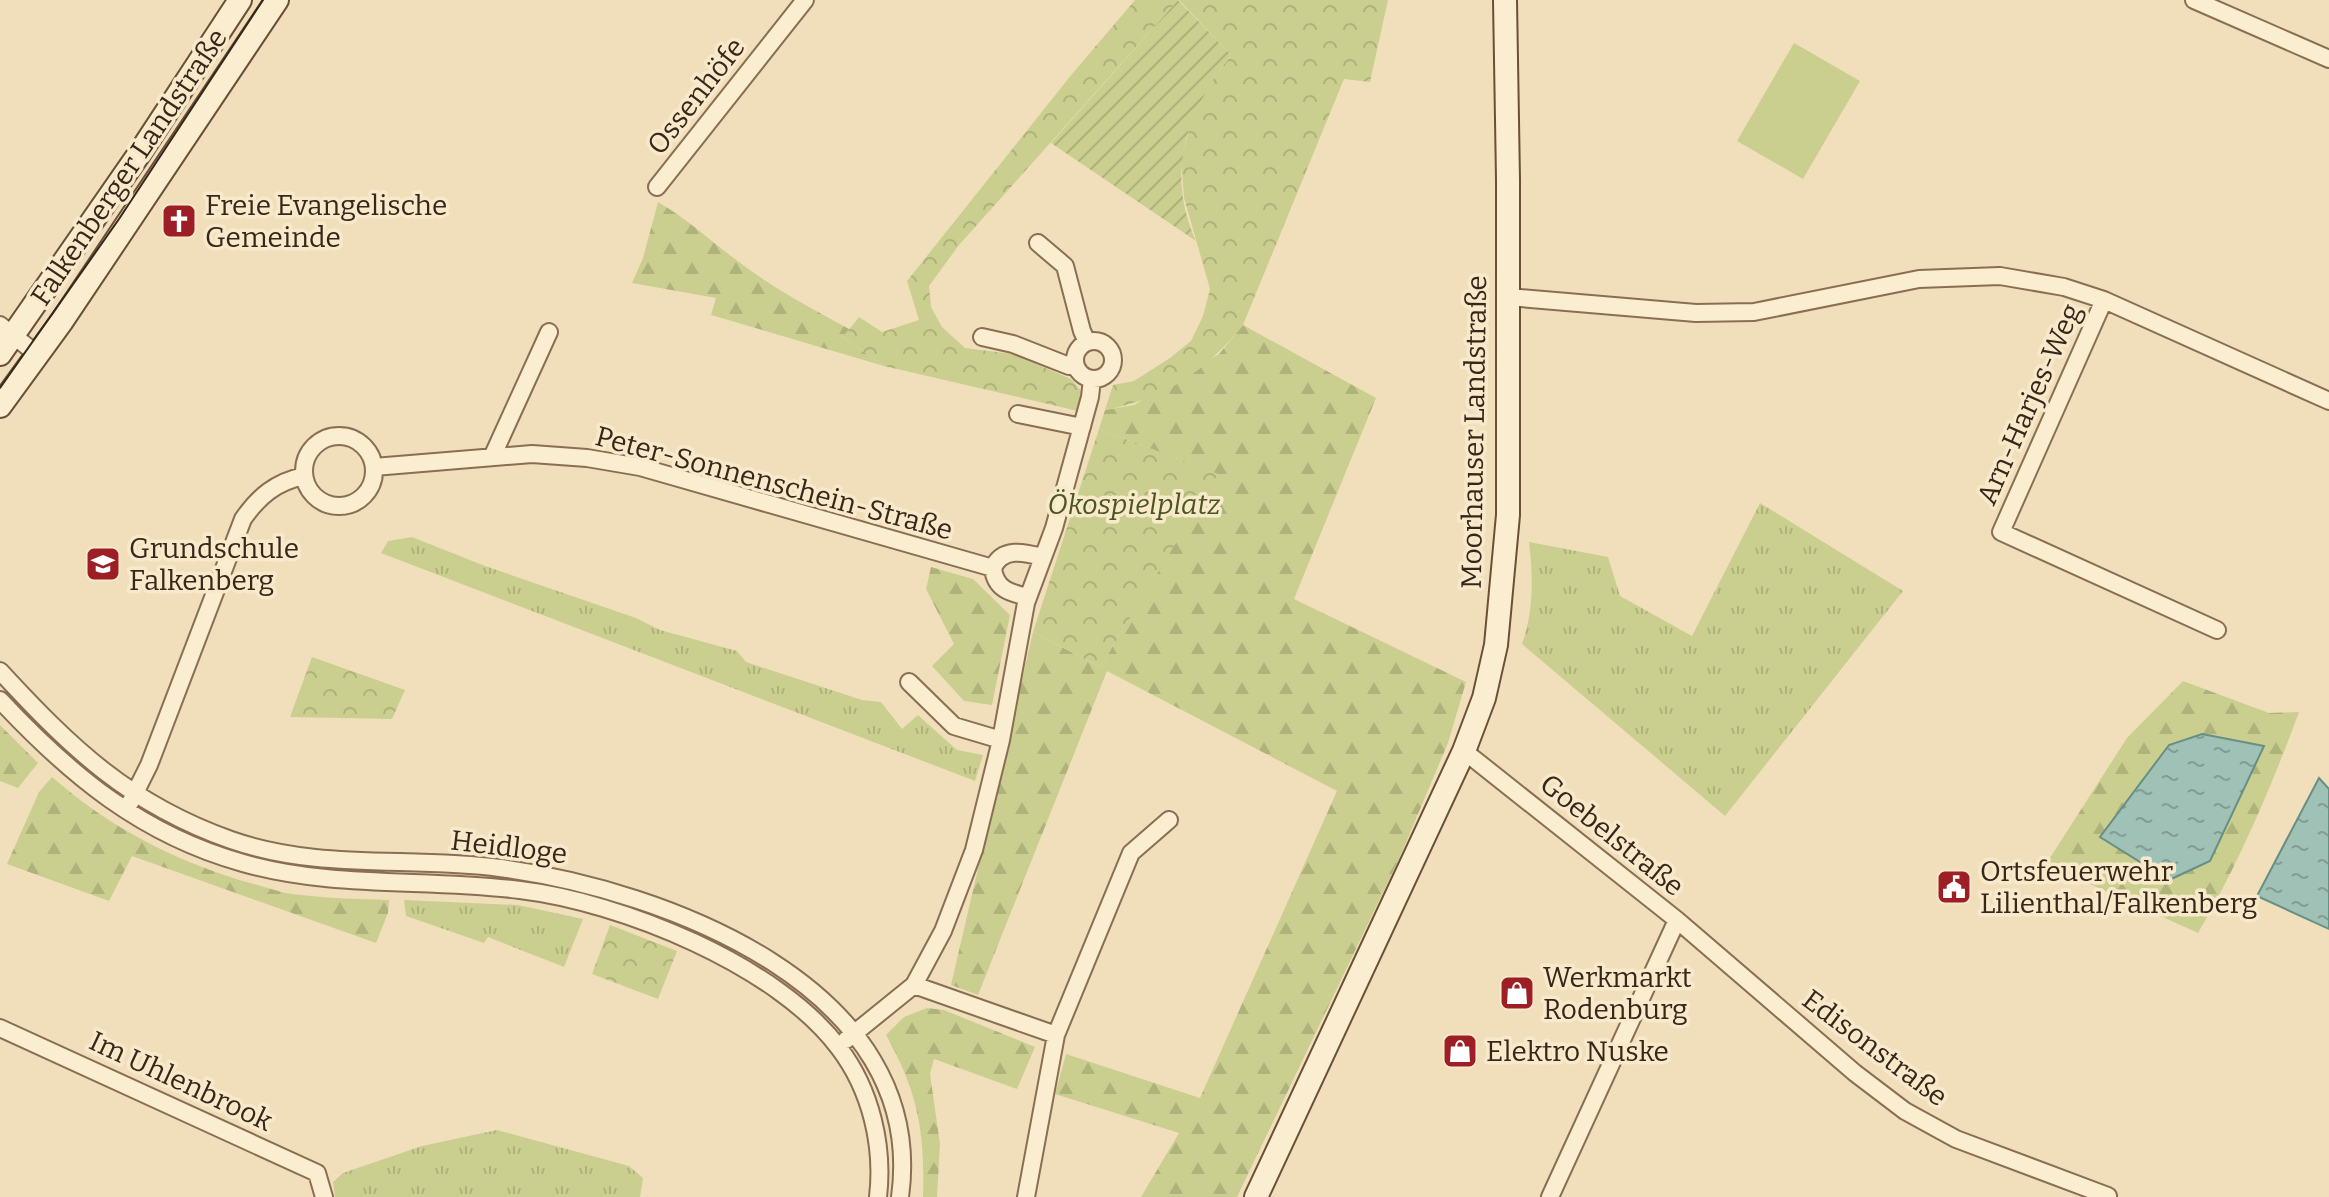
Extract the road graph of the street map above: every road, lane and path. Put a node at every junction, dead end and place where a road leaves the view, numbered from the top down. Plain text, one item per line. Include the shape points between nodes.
1 (240, 0) edge
2 (277, 0) edge
3 (805, 0) edge
4 (1505, 0) edge
5 (2194, 0) edge
6 (2329, 59) edge
7 (657, 187) dead end
8 (1038, 243) dead end
9 (1508, 297) junction
10 (2104, 300) junction
11 (7, 330) edge
12 (549, 332) dead end
13 (982, 337) dead end
14 (1087, 342) junction
15 (0, 354) edge
16 (38, 355) junction
17 (1075, 363) junction
18 (1092, 379) junction
19 (2329, 401) edge
20 (0, 406) edge
21 (1018, 414) dead end
22 (1082, 427) junction
23 (493, 455) junction
24 (374, 467) junction
25 (304, 476) junction
26 (1042, 557) junction
27 (993, 568) junction
28 (1028, 597) junction
29 (2217, 630) dead end
30 (0, 671) edge
31 (909, 682) dead end
32 (0, 700) edge
33 (1001, 740) junction
34 (1464, 751) junction
35 (135, 794) junction
36 (125, 810) junction
37 (1169, 820) dead end
38 (1677, 920) junction
39 (914, 985) junction
40 (0, 1028) edge
41 (854, 1033) junction
42 (1056, 1035) junction
43 (838, 1046) junction
44 (2108, 1196) edge
45 (324, 1197) edge
46 (878, 1197) edge
47 (900, 1197) edge
48 (1026, 1197) edge
49 (1256, 1197) edge
50 (1550, 1197) edge

1 - 11 street, Falkenberger Landstraße via 139,154
2 - 16 street, Falkenberger Landstraße
3 - 7 street, Ossenhöfe
4 - 9 street, Moorhauser Landstraße
5 - 6 street
8 - 14 street via 1065,266
9 - 10 street via 1696,313 1754,312 1919,279 2000,276
9 - 34 street, Moorhauser Landstraße via 1503,587 1484,698
10 - 19 street
10 - 29 street, Arn-Harjes-Weg via 2001,532
11 - 15 street, Falkenberger Landstraße
11 - 16 street
12 - 23 street
13 - 17 street via 1069,366
14 - 17 street via 1078,349
14 - 18 street via 1104,344 1113,357 1108,373
16 - 20 street, Falkenberger Landstraße
17 - 18 street
18 - 22 street
21 - 22 street
22 - 26 street
23 - 24 street, Peter-Sonnenschein-Straße
23 - 27 street, Peter-Sonnenschein-Straße via 563,455 640,467
24 - 25 street via 363,497 344,507 322,503
24 - 25 street via 360,443 334,437 311,450
25 - 35 street via 268,490 243,519
26 - 27 street via 1009,554
26 - 28 street
27 - 28 street via 1003,589
28 - 33 street
30 - 35 street, Heidloge via 70,745
31 - 33 street via 954,726
32 - 36 street, Heidloge via 72,773
33 - 39 street via 974,850 943,931
34 - 38 street, Goebelstraße
34 - 49 street, Moorhauser Landstraße
35 - 36 street
35 - 41 street, Heidloge via 202,829 286,854 501,868 579,882 650,903 708,927 786,972
36 - 43 street, Heidloge via 199,848 268,870 338,880 521,890 623,915 744,970 790,1000
37 - 42 street via 1131,853
38 - 44 street, Edisonstraße via 1905,1111 1956,1139
38 - 50 street, Goebelstraße
39 - 41 street
39 - 42 street
40 - 45 street, Im Uhlenbrook via 317,1173
41 - 43 street
41 - 47 street, Heidloge via 883,1081 898,1127
42 - 48 street
43 - 46 street, Heidloge via 872,1117 879,1151

